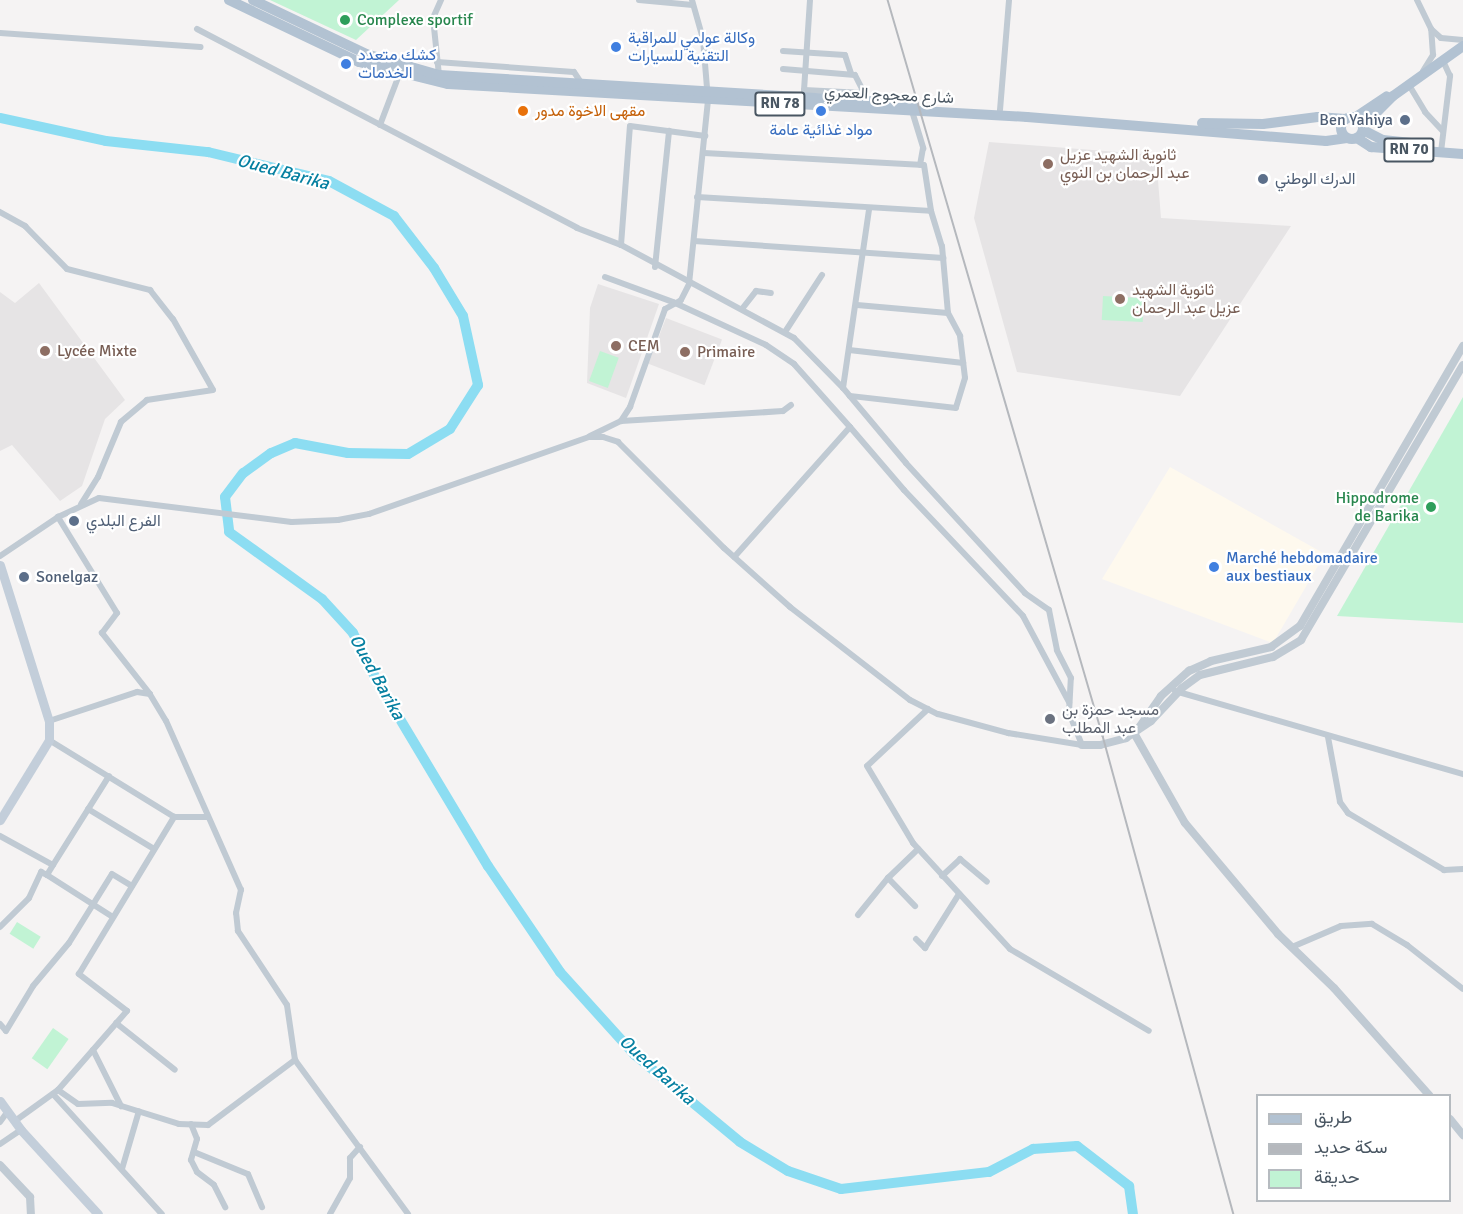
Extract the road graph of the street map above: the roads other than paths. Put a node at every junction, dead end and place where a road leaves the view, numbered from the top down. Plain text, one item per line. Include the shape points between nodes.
1 (229, 0) edge
2 (253, 0) edge
3 (441, 0) edge
4 (639, 0) edge
5 (810, 0) edge
6 (1009, 0) edge
7 (1417, 0) edge
8 (692, 2) edge
9 (197, 29) dead end
10 (1431, 29) junction
11 (0, 33) edge
12 (1463, 40) edge
13 (1463, 46) edge
14 (201, 47) dead end
15 (783, 51) dead end
16 (807, 52) junction
17 (1443, 61) junction
18 (437, 62) junction
19 (783, 69) dead end
20 (805, 71) junction
21 (851, 74) junction
22 (399, 75) junction
23 (438, 75) junction
24 (1419, 76) junction
25 (583, 84) junction
26 (1409, 85) junction
27 (708, 96) junction
28 (866, 97) junction
29 (1000, 110) junction
30 (912, 111) junction
31 (380, 125) junction
32 (1355, 128) junction
33 (669, 131) junction
34 (1443, 131) junction
35 (705, 136) junction
36 (1403, 143) joint
37 (1463, 147) edge
38 (1442, 149) junction
39 (704, 153) junction
40 (1463, 154) edge
41 (920, 165) junction
42 (697, 197) junction
43 (869, 209) junction
44 (931, 211) junction
45 (0, 212) edge
46 (694, 241) junction
47 (621, 245) junction
48 (865, 253) junction
49 (943, 258) junction
50 (655, 267) junction
51 (822, 275) dead end
52 (605, 278) dead end
53 (689, 284) junction
54 (771, 293) dead end
55 (673, 302) junction
56 (857, 305) junction
57 (742, 309) junction
58 (948, 314) junction
59 (785, 332) junction
60 (1463, 346) edge
61 (849, 350) junction
62 (963, 363) junction
63 (1463, 365) edge
64 (843, 388) junction
65 (850, 396) junction
66 (791, 405) dead end
67 (621, 421) junction
68 (850, 427) junction
69 (589, 437) junction
70 (80, 504) junction
71 (58, 517) junction
72 (0, 556) edge
73 (734, 557) junction
74 (0, 565) edge
75 (1170, 687) junction
76 (1177, 693) junction
77 (150, 694) junction
78 (1070, 704) junction
79 (928, 709) junction
80 (49, 721) junction
81 (1136, 732) junction
82 (1328, 737) junction
83 (49, 740) junction
84 (1082, 744) junction
85 (1463, 774) edge
86 (109, 776) junction
87 (88, 809) junction
88 (174, 817) junction
89 (208, 818) junction
90 (0, 820) edge
91 (0, 836) edge
92 (154, 849) junction
93 (918, 849) junction
94 (53, 865) junction
95 (1463, 869) edge
96 (47, 874) junction
97 (942, 876) junction
98 (888, 878) junction
99 (987, 882) dead end
100 (132, 886) junction
101 (959, 894) junction
102 (94, 904) junction
103 (915, 906) dead end
104 (858, 915) dead end
105 (113, 917) junction
106 (0, 927) edge
107 (916, 939) dead end
108 (1292, 947) junction
109 (1463, 990) edge
110 (116, 1023) junction
111 (0, 1024) edge
112 (1149, 1031) dead end
113 (93, 1050) junction
114 (295, 1060) junction
115 (175, 1070) dead end
116 (55, 1092) junction
117 (1429, 1094) edge
118 (0, 1101) edge
119 (121, 1106) junction
120 (8, 1111) junction
121 (139, 1111) junction
122 (15, 1121) junction
123 (1451, 1121) edge
124 (0, 1122) edge
125 (191, 1124) junction
126 (21, 1130) junction
127 (1463, 1135) edge
128 (0, 1144) edge
129 (360, 1147) junction
130 (194, 1152) junction
131 (0, 1165) edge
132 (122, 1169) junction
133 (225, 1207) dead end
134 (262, 1207) dead end
135 (31, 1214) edge
136 (98, 1214) edge
137 (162, 1214) edge
138 (330, 1214) edge
139 (408, 1214) edge

1 - 22 main road, شارع معجوج العمري / RN 78 via 359,62
2 - 23 main road, شارع معجوج العمري / RN 78 via 366,54
3 - 18 street via 432,18
4 - 8 street
5 - 16 street
6 - 29 street
7 - 10 street
8 - 27 street via 703,39
9 - 31 street
10 - 12 street via 1441,38
10 - 24 street via 1433,55
11 - 14 street
13 - 17 main road
15 - 16 street
16 - 20 street
16 - 21 street via 845,55
17 - 24 main road
17 - 34 street via 1450,76
18 - 23 street
18 - 25 street via 574,72
19 - 20 street
20 - 21 street
20 - 28 street via 804,90
21 - 28 street
22 - 27 main road, شارع معجوج العمري / RN 78 via 427,82 500,89
22 - 31 street
23 - 25 main road, شارع معجوج العمري / RN 78
24 - 26 main road
25 - 27 main road, شارع معجوج العمري / RN 78
26 - 32 main road
26 - 34 street via 1425,112
27 - 28 main road, شارع معجوج العمري / RN 78
27 - 30 main road, شارع معجوج العمري / RN 78
27 - 35 street
28 - 29 main road, شارع معجوج العمري / RN 78
29 - 32 main road, شارع معجوج العمري / RN 78
30 - 32 main road, شارع معجوج العمري / RN 78 via 1326,141
30 - 41 street via 923,148
31 - 47 street via 577,228
32 - 36 main road, RN 78 via 1383,140
32 - 38 main road, RN 70 via 1371,147
33 - 35 street
33 - 47 street via 630,126
33 - 50 street
34 - 38 street
35 - 39 street
36 - 38 main road, RN 70
37 - 38 main road, RN 70
38 - 40 main road, RN 70
39 - 41 street
39 - 42 street
41 - 44 street via 924,165
42 - 43 street
42 - 46 street
43 - 44 street
43 - 48 street
44 - 49 street
45 - 70 street via 25,226 67,269 150,290 173,319 213,390 147,400 121,422 98,477
46 - 48 street
46 - 53 street
47 - 50 street
48 - 49 street
48 - 56 street
49 - 58 street
50 - 53 street
51 - 59 street
52 - 55 street
53 - 55 street via 681,300
53 - 57 street
54 - 57 street via 756,291
55 - 67 street via 665,309 630,407
55 - 68 street via 766,345 794,364
56 - 58 street
56 - 61 street
57 - 59 street
58 - 62 street via 960,336
59 - 64 street
60 - 75 street via 1300,626 1271,647 1196,667
61 - 62 street
61 - 64 street
62 - 65 street via 965,378 956,408
63 - 76 street via 1301,640 1273,657 1207,672
64 - 65 street
65 - 78 street via 1025,593 1049,610 1057,650 1071,678
66 - 67 street via 783,411
67 - 69 street
68 - 73 street
68 - 78 street via 1023,616
69 - 70 street via 369,514 292,522 99,498
69 - 73 street via 618,442
70 - 71 street
71 - 72 street
71 - 77 street via 117,613 102,633
73 - 79 street via 851,656
74 - 80 main road
75 - 76 street
75 - 81 street
76 - 81 street
76 - 82 street via 1226,703
77 - 80 street via 137,692
77 - 89 street
78 - 84 street via 1069,713
79 - 84 street via 1008,733
79 - 93 street via 867,766
80 - 83 main road
81 - 84 street via 1109,744
81 - 108 street via 1185,823
82 - 85 street
82 - 95 street via 1340,802 1348,813 1444,870
83 - 86 street
83 - 90 main road
86 - 87 street
86 - 88 street
87 - 92 street
87 - 94 street
88 - 89 street
88 - 92 street
89 - 114 street via 241,890 236,913 238,931 287,1005
91 - 94 street
92 - 100 street
93 - 97 street
93 - 98 street
94 - 96 street
96 - 102 street
96 - 106 street via 41,872 29,898
97 - 99 street via 960,859
97 - 101 street
98 - 103 street
98 - 104 street
100 - 102 street via 112,874
100 - 105 street
101 - 107 street via 925,948
101 - 112 street via 1011,949
102 - 105 street
102 - 111 street via 6,1031
105 - 110 street via 79,974 127,1011
108 - 109 street via 1341,926 1372,924 1407,945
108 - 117 street
110 - 113 street
110 - 115 street
113 - 116 street
113 - 119 street
114 - 125 street via 224,1116 208,1125
114 - 129 street
116 - 119 street via 78,1104
116 - 122 street
116 - 132 street
118 - 120 main road
119 - 121 street
120 - 122 main road
120 - 124 street
121 - 125 street
121 - 132 street
122 - 126 main road
123 - 127 street
125 - 130 street via 197,1138
126 - 128 street
126 - 136 main road
129 - 138 street via 350,1158 350,1178
129 - 139 street
130 - 133 street via 194,1166 214,1185
130 - 134 street via 248,1174
131 - 135 street via 30,1197
132 - 137 street

